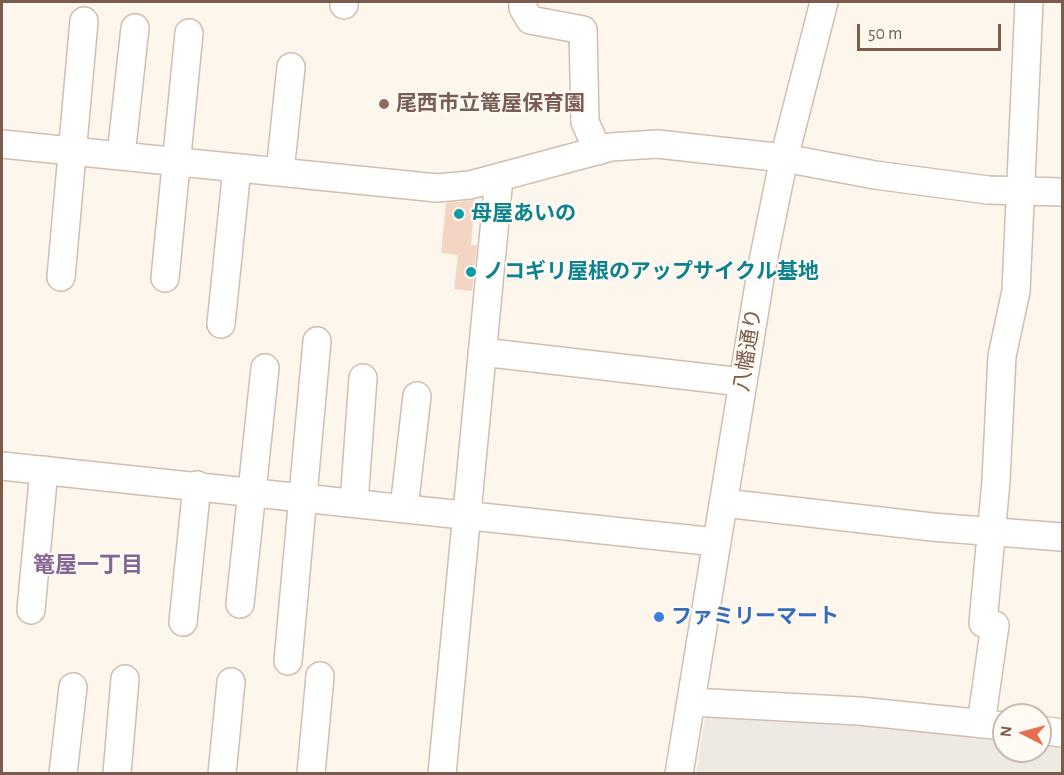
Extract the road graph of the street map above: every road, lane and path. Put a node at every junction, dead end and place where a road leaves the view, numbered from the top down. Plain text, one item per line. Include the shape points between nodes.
1 (524, 2) edge
2 (824, 2) edge
3 (1029, 2) edge
4 (84, 21) dead end
5 (135, 28) dead end
6 (189, 33) dead end
7 (291, 67) dead end
8 (2, 144) edge
9 (72, 150) junction
10 (598, 151) junction
11 (121, 155) junction
12 (784, 158) junction
13 (177, 161) junction
14 (237, 168) junction
15 (280, 172) junction
16 (499, 178) junction
17 (1020, 191) junction
18 (1062, 192) edge
19 (61, 277) dead end
20 (165, 278) dead end
21 (221, 324) dead end
22 (317, 340) dead end
23 (482, 352) junction
24 (265, 368) dead end
25 (363, 378) dead end
26 (742, 382) junction
27 (417, 396) dead end
28 (2, 466) edge
29 (44, 470) junction
30 (197, 485) junction
31 (250, 491) junction
32 (302, 497) junction
33 (354, 503) junction
34 (724, 503) junction
35 (404, 508) junction
36 (466, 515) junction
37 (991, 531) junction
38 (1062, 537) edge
39 (716, 542) junction
40 (240, 604) dead end
41 (30, 610) dead end
42 (183, 622) dead end
43 (288, 661) dead end
44 (320, 676) dead end
45 (125, 680) dead end
46 (231, 682) dead end
47 (73, 687) dead end
48 (691, 702) junction
49 (993, 703) edge
50 (992, 725) edge
51 (63, 774) edge
52 (117, 774) edge
53 (222, 774) edge
54 (310, 774) edge
55 (442, 774) edge
56 (679, 774) edge

1 - 10 street via 530,20 583,30 585,122
2 - 12 street, 八幡通り
3 - 17 street
4 - 9 street
5 - 11 street
6 - 13 street
7 - 15 street
8 - 9 street
9 - 11 street
9 - 19 street
10 - 12 street via 657,144
10 - 16 street
11 - 13 street
12 - 17 street via 875,175
12 - 26 street, 八幡通り
13 - 14 street
13 - 20 street
14 - 15 street
14 - 21 street
15 - 16 street via 437,188
16 - 23 street
17 - 18 street
17 - 37 street via 1016,291 1002,356
22 - 32 street
23 - 26 street
23 - 36 street
24 - 31 street
25 - 33 street
26 - 34 street, 八幡通り
27 - 35 street
28 - 29 street
29 - 30 street
29 - 41 street
30 - 31 street
30 - 42 street
31 - 32 street
31 - 40 street
32 - 33 street
32 - 43 street
33 - 35 street
34 - 37 street
34 - 39 street, 八幡通り
35 - 36 street
36 - 39 street
36 - 55 street
37 - 38 street
37 - 49 street via 983,623 995,625
39 - 48 street, 八幡通り
44 - 54 street
45 - 52 street
46 - 53 street
47 - 51 street
48 - 50 street via 860,711
48 - 56 street, 八幡通り

